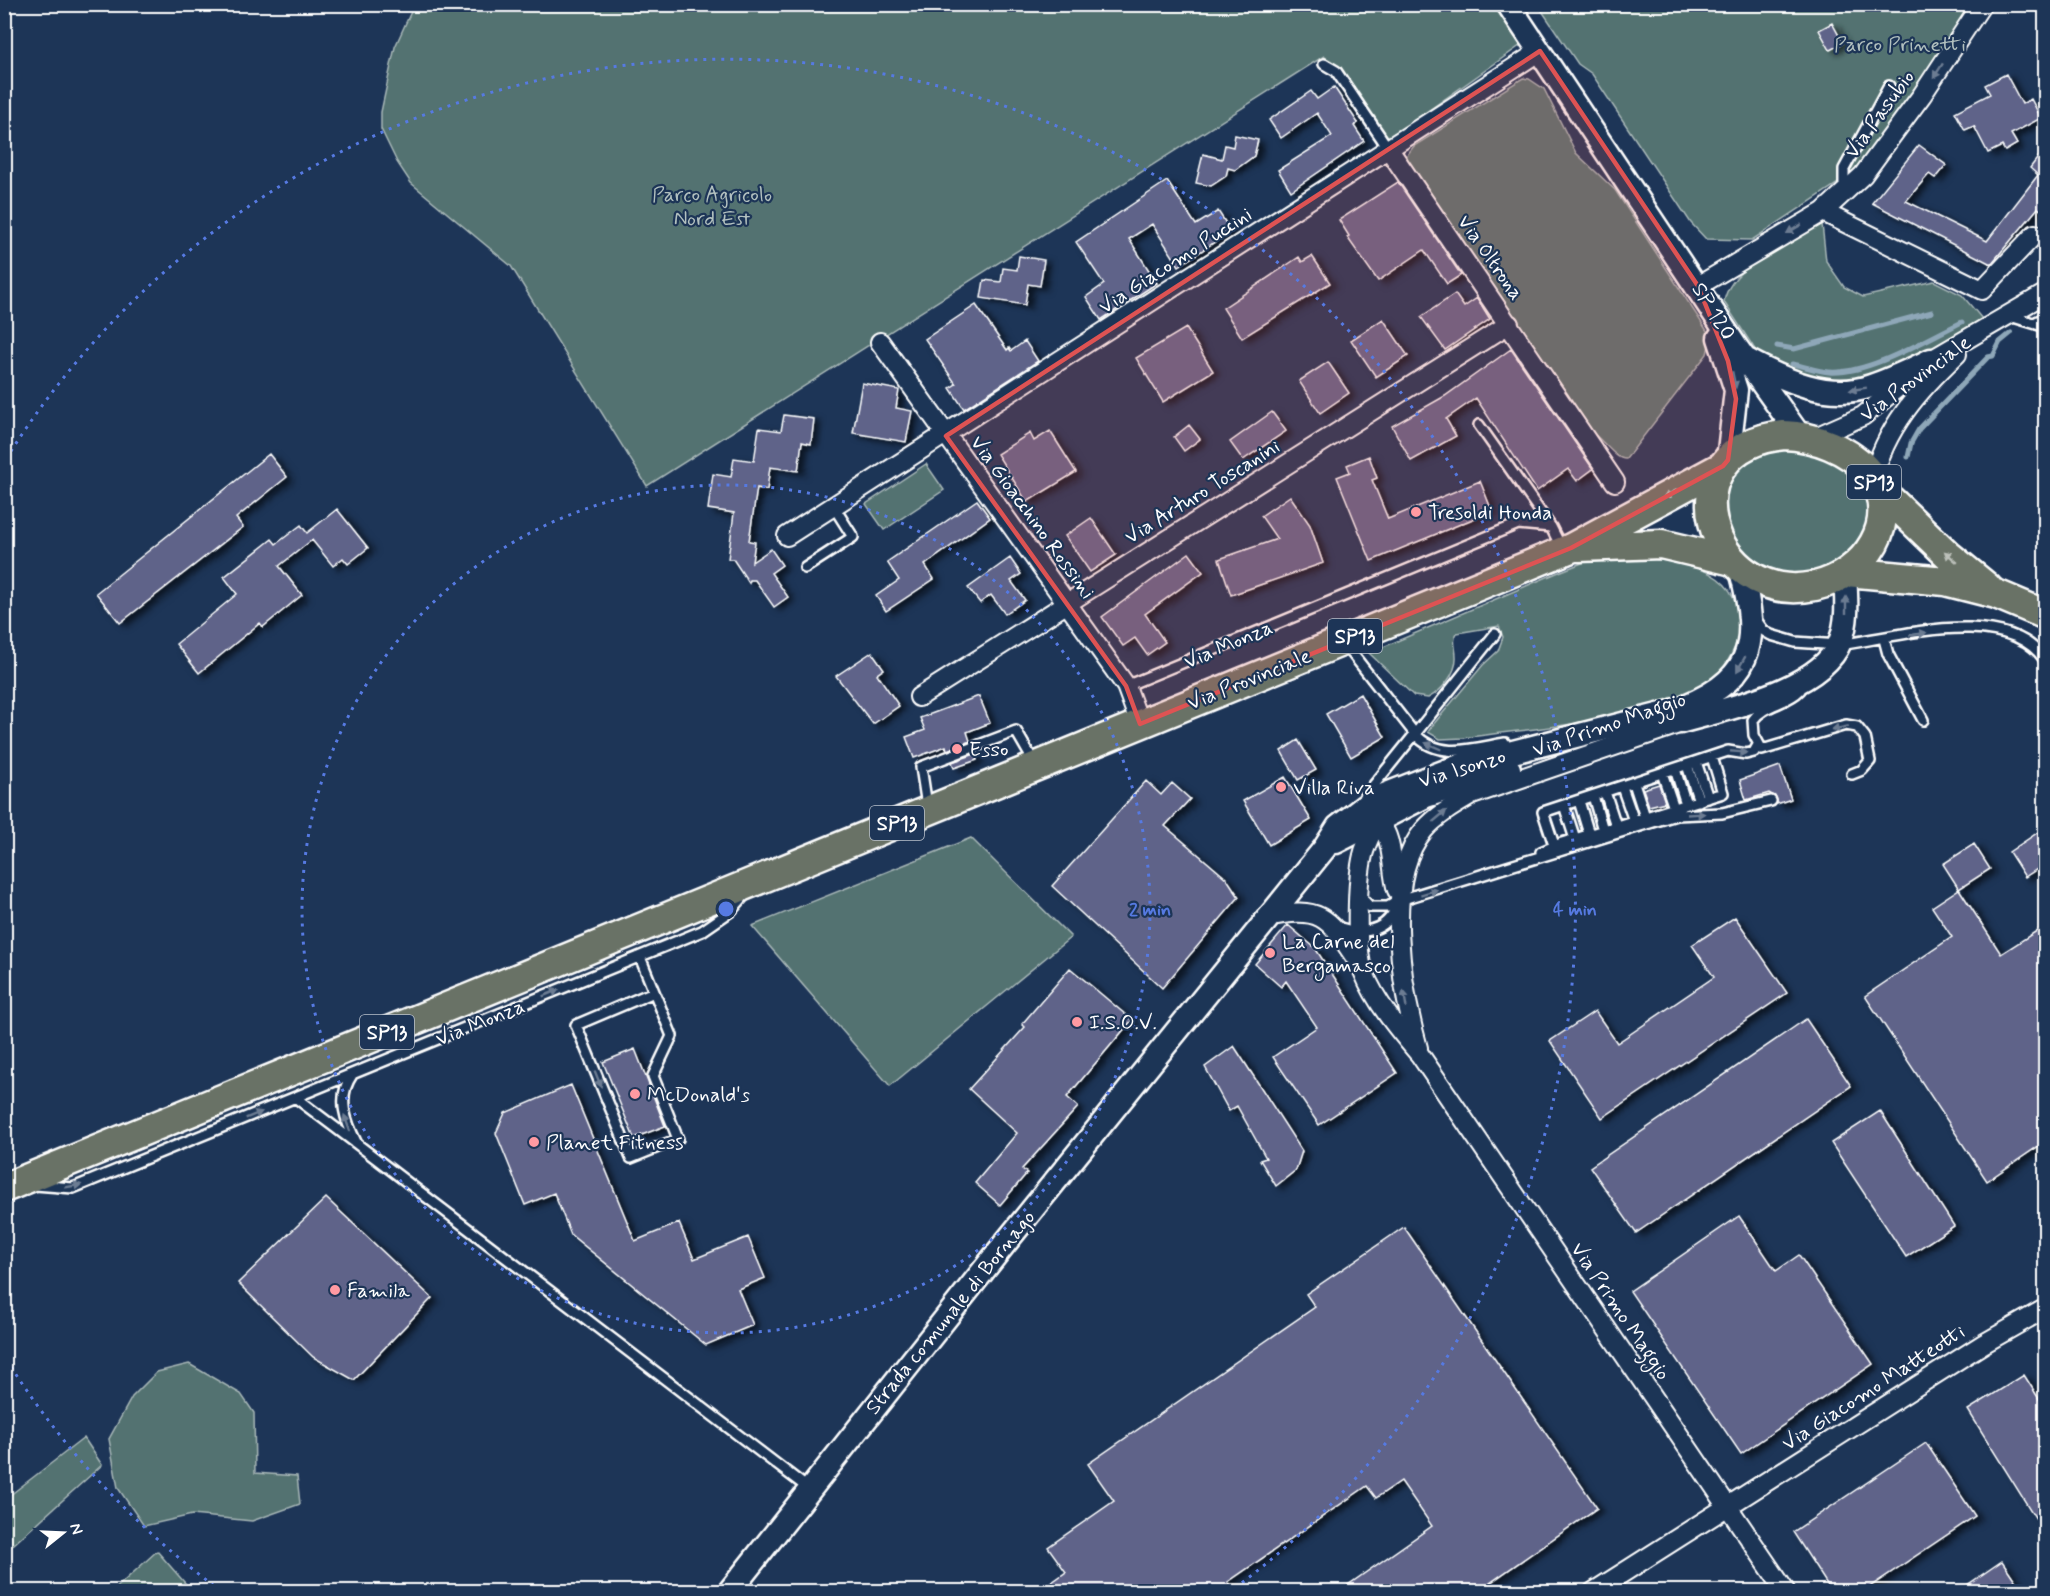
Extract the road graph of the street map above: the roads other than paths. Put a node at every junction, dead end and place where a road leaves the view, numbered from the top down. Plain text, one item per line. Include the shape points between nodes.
1 (1508, 4) edge
2 (1982, 4) edge
3 (1539, 51) junction
4 (1324, 64) dead end
5 (1889, 86) dead end
6 (1388, 148) junction
7 (1845, 192) junction
8 (1823, 212) junction
9 (2035, 234) dead end
10 (1698, 286) junction
11 (2046, 293) edge
12 (2008, 315) junction
13 (2046, 317) edge
14 (2034, 323) junction
15 (1509, 324) junction
16 (2046, 327) edge
17 (1985, 328) junction
18 (880, 342) dead end
19 (1744, 359) junction
20 (1931, 360) junction
21 (1479, 425) dead end
22 (946, 436) junction
23 (1805, 437) junction
24 (1725, 463) junction
25 (1615, 482) dead end
26 (1875, 483) junction
27 (834, 507) junction
28 (787, 537) dead end
29 (1562, 542) junction
30 (1736, 564) junction
31 (805, 568) dead end
32 (1846, 573) junction
33 (1996, 594) junction
34 (1068, 602) junction
35 (1751, 613) junction
36 (2046, 615) edge
37 (1494, 634) dead end
38 (1884, 639) junction
39 (1342, 641) junction
40 (1839, 645) junction
41 (2046, 662) edge
42 (1821, 668) junction
43 (1126, 686) junction
44 (918, 697) dead end
45 (1718, 711) junction
46 (1923, 720) dead end
47 (1140, 724) junction
48 (1614, 726) junction
49 (1415, 734) junction
50 (1758, 745) junction
51 (1712, 757) junction
52 (1472, 763) junction
53 (1692, 763) junction
54 (1036, 766) junction
55 (1675, 769) junction
56 (1662, 773) junction
57 (1852, 774) dead end
58 (1634, 783) junction
59 (1622, 787) junction
60 (1605, 792) junction
61 (1593, 796) junction
62 (1703, 799) junction
63 (1579, 801) junction
64 (1772, 801) dead end
65 (1686, 804) junction
66 (1564, 805) junction
67 (1674, 808) junction
68 (928, 810) junction
69 (1645, 817) junction
70 (1377, 821) junction
71 (1634, 821) junction
72 (1345, 822) junction
73 (1616, 826) junction
74 (1603, 830) junction
75 (1589, 834) junction
76 (1575, 839) junction
77 (1324, 849) junction
78 (1555, 850) junction
79 (759, 880) junction
80 (1359, 894) junction
81 (1400, 900) junction
82 (1268, 917) junction
83 (1333, 925) junction
84 (1359, 931) junction
85 (640, 957) junction
86 (1362, 968) junction
87 (654, 992) junction
88 (1173, 1034) joint
89 (1420, 1055) junction
90 (352, 1075) junction
91 (296, 1098) junction
92 (357, 1144) junction
93 (10, 1186) edge
94 (2046, 1308) edge
95 (809, 1489) junction
96 (1727, 1507) junction
97 (729, 1592) edge
98 (1593, 1592) edge
99 (1786, 1592) edge

1 - 3 street, SP 120
2 -> 7 street, Via Pasubio via 1922,95 1863,175
3 - 6 street, Via Giacomo Puccini
3 - 10 street, SP 120
4 - 6 lane, Via Oltrona via 1336,71
5 - 7 lane via 1844,169
6 - 15 street, Via Oltrona
6 - 22 street, Via Giacomo Puccini
7 - 8 street, Via Pasubio
8 - 9 street via 1982,290
8 -> 10 street, Via Pasubio
10 - 19 street, SP 120
10 -> 24 street via 1734,381 1736,399
11 - 12 street, Via Provinciale
12 - 14 lane
12 - 17 street, Via Provinciale
13 - 14 lane
14 - 16 lane
15 - 25 street, Via Oltrona
15 - 34 street, Via Arturo Toscanini
17 - 20 street, Via Provinciale
17 - 26 street, Via Provinciale via 1942,368 1896,422 1878,456
18 - 22 street, Via Gioacchino Rossini
20 -> 19 street via 1871,386 1844,390 1806,386
19 - 23 street, SP 120
20 - 23 street, Via Provinciale via 1863,416
21 - 29 lane
22 - 27 street, Via Giacomo Puccini
22 - 34 street, Via Gioacchino Rossini
23 - 24 main road, SP13 via 1767,437
23 - 26 main road, SP13 via 1855,460
24 -> 29 main road, Via Provinciale / SP13
24 - 30 main road, SP13 via 1711,490 1710,516 1722,548
26 - 32 main road, SP13 via 1882,513 1878,538 1863,560
33 -> 26 main road, SP13 via 1948,555
27 - 28 street, Via Giacomo Puccini
27 - 31 lane via 853,537
29 - 30 main road, Via Provinciale / SP13 via 1661,544
29 - 39 main road, Via Provinciale / SP13
29 - 43 lane, Via Monza via 1518,524
30 - 32 main road, SP13 via 1767,582 1793,587 1822,584
30 - 35 street, Via Isonzo
32 - 33 main road, SP13 via 1945,581
40 -> 32 street via 1847,610
33 - 36 main road, SP13
34 - 43 street, Via Gioacchino Rossini
34 - 44 street, Via Arturo Toscanini
35 - 40 lane via 1771,635 1795,642
35 -> 48 street, Via Isonzo via 1748,650 1730,680 1699,701
37 - 49 lane
38 - 40 lane
38 -> 41 lane via 1978,627 2023,639
38 - 46 lane
39 - 47 main road, Via Provinciale / SP13
39 - 49 lane
40 - 42 street
42 - 45 street via 1792,684
42 - 50 lane via 1793,698 1758,713 1753,720
43 - 47 street, Via Gioacchino Rossini
45 - 70 street via 1491,774 1426,796
81 -> 45 street, Via Primo Maggio via 1414,846 1424,831 1451,807 1516,779
47 - 54 main road, Via Provinciale / SP13
48 -> 49 lane via 1460,752 1437,749
48 - 52 street, Via Isonzo
49 - 72 lane
51 -> 50 lane via 1728,751 1754,752
57 -> 50 lane via 1862,771 1870,761 1865,737 1857,727 1846,725 1762,750
51 - 53 lane
51 - 62 lane via 1723,793
52 - 70 street via 1384,806
52 - 72 street, Via Isonzo via 1374,799
53 - 55 lane
53 - 62 lane
54 - 68 main road, Via Monza / SP13
54 - 68 lane via 1016,731 921,767
55 - 56 lane
55 - 65 lane
56 - 58 lane
56 - 67 lane
58 - 59 lane
58 - 69 lane
59 - 60 lane
59 - 71 lane
60 - 61 lane
60 - 73 lane
61 - 63 lane
61 - 74 lane
62 - 65 lane
63 - 66 lane
63 - 75 lane
78 -> 64 lane via 1676,815 1722,813
65 - 67 lane
66 - 76 lane
66 - 78 lane via 1543,812
67 - 69 lane
68 - 79 main road, Via Monza / SP13
69 - 71 lane
70 - 72 street via 1362,815
70 - 77 street
70 - 80 street, Via Primo Maggio via 1363,856
70 - 81 street, Via Primo Maggio via 1388,840
71 - 73 lane
72 - 77 street, Via Isonzo
73 - 74 lane
74 - 75 lane
75 - 76 lane
76 - 78 lane
77 - 82 street, Via Isonzo
81 -> 78 lane
79 - 85 lane, Via Monza via 719,921
79 - 93 main road, Via Monza / SP13
80 - 81 lane via 1365,903 1379,909
80 - 84 street, Via Primo Maggio
81 - 84 lane via 1390,919 1377,930
89 -> 81 street, Via Primo Maggio via 1401,976
82 - 83 street, Via Primo Maggio via 1307,911
82 - 88 street, Via Isonzo
83 - 84 lane
83 - 86 street, Via Primo Maggio
84 - 86 street, Via Primo Maggio
85 - 87 lane
90 -> 85 lane, Via Monza
86 - 89 street, Via Primo Maggio via 1389,1017
87 -> 87 lane via 576,1025 631,1158 678,1139 653,1076 672,1036
88 - 95 street, Strada comunale di Bornago
89 - 96 street, Via Primo Maggio
90 - 91 lane, Via Monza
92 -> 90 lane via 343,1108
91 - 92 lane
93 -> 91 lane, Via Monza via 72,1188
92 - 95 lane
94 - 96 street, Via Giacomo Matteotti
95 - 97 street, Strada comunale di Bornago
96 - 98 street, Via Giacomo Matteotti
96 - 99 street, Via Primo Maggio

